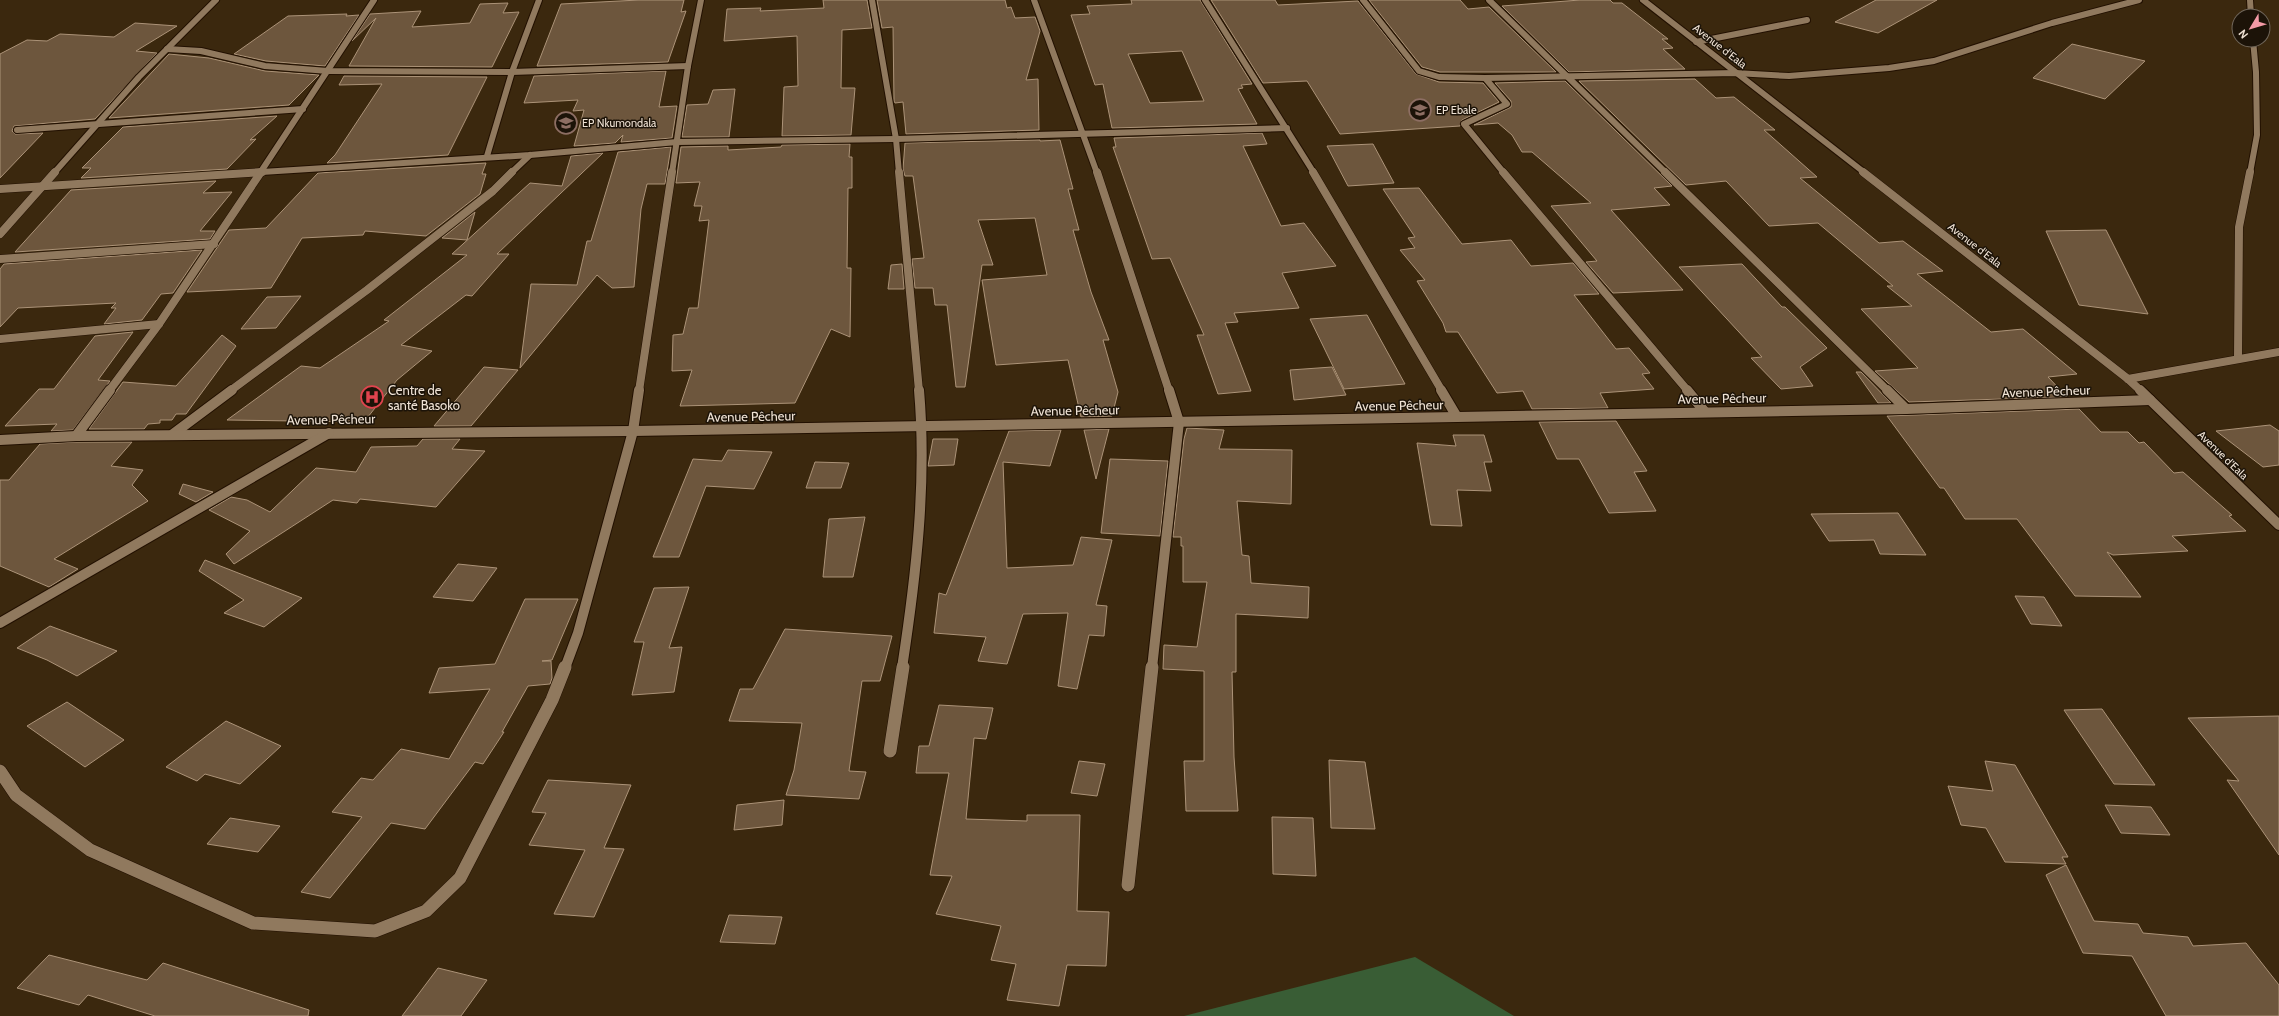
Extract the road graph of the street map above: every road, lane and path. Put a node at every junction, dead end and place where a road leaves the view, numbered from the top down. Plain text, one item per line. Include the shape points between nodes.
1 (216, 0) edge
2 (374, 0) edge
3 (539, 0) edge
4 (701, 0) edge
5 (872, 0) edge
6 (1034, 0) edge
7 (1205, 0) edge
8 (1363, 0) edge
9 (1489, 0) edge
10 (1643, 0) edge
11 (2139, 0) edge
12 (1807, 20) dead end
13 (1696, 42) junction
14 (2254, 48) edge
15 (167, 50) junction
16 (688, 66) junction
17 (328, 70) junction
18 (512, 72) junction
19 (1735, 73) junction
20 (1568, 76) junction
21 (1485, 78) junction
22 (303, 109) junction
23 (100, 123) junction
24 (1287, 128) junction
25 (16, 130) dead end
26 (1084, 132) junction
27 (896, 139) junction
28 (677, 142) junction
29 (530, 155) junction
30 (487, 156) junction
31 (260, 171) junction
32 (42, 186) junction
33 (0, 189) edge
34 (0, 234) edge
35 (214, 244) junction
36 (0, 259) edge
37 (159, 324) junction
38 (0, 339) edge
39 (2279, 352) edge
40 (2238, 358) junction
41 (2128, 379) junction
42 (2150, 400) junction
43 (1906, 409) junction
44 (1705, 412) junction
45 (1457, 418) junction
46 (1179, 422) junction
47 (922, 426) junction
48 (633, 431) junction
49 (331, 432) junction
50 (172, 434) junction
51 (76, 436) junction
52 (0, 440) edge
53 (2279, 525) edge
54 (0, 623) edge
55 (890, 751) dead end
56 (0, 770) edge
57 (1128, 885) dead end

1 - 15 street
2 - 17 street
3 - 18 street
4 - 16 street
5 - 27 street
6 - 26 street
7 - 24 street
8 - 21 street via 1419,71 1439,77
9 - 20 street
10 - 13 street, Avenue d'Eala
11 - 19 street via 2052,23 1934,61 1889,68 1789,76
12 - 13 street
13 - 19 street, Avenue d'Eala
14 - 40 street via 2257,135 2240,227
15 - 17 street via 201,51 264,66
15 - 23 street via 139,76
16 - 18 street
16 - 28 street
17 - 18 street
17 - 22 street
18 - 30 street
19 - 20 street
19 - 41 street, Avenue d'Eala
20 - 21 street
20 - 43 street
21 - 44 street via 1507,104 1471,119 1464,124 1468,131
22 - 23 street
22 - 31 street
23 - 25 street
23 - 32 street
24 - 26 street
24 - 45 street
26 - 27 street
26 - 46 street
27 - 28 street
27 - 47 street
28 - 29 street
28 - 48 street
29 - 30 street
29 - 50 street via 493,191 367,290
30 - 31 street
31 - 32 street
31 - 35 street
32 - 33 street
32 - 34 street
35 - 36 street
35 - 37 street
37 - 38 street
37 - 51 street
39 - 40 street
40 - 41 street
41 - 42 street, Avenue d'Eala
42 - 43 street, Avenue Pêcheur
42 - 53 street, Avenue d'Eala
43 - 44 street, Avenue Pêcheur
44 - 45 street, Avenue Pêcheur
45 - 46 street, Avenue Pêcheur
46 - 47 street, Avenue Pêcheur
46 - 57 street
47 - 48 street, Avenue Pêcheur
47 - 55 street via 921,510 915,582
48 - 49 street, Avenue Pêcheur
48 - 56 street via 578,633 552,700 460,878 426,911 375,931 253,923 90,850 16,795
49 - 50 street, Avenue Pêcheur
49 - 54 street
50 - 51 street, Avenue Pêcheur
51 - 52 street, Avenue Pêcheur

